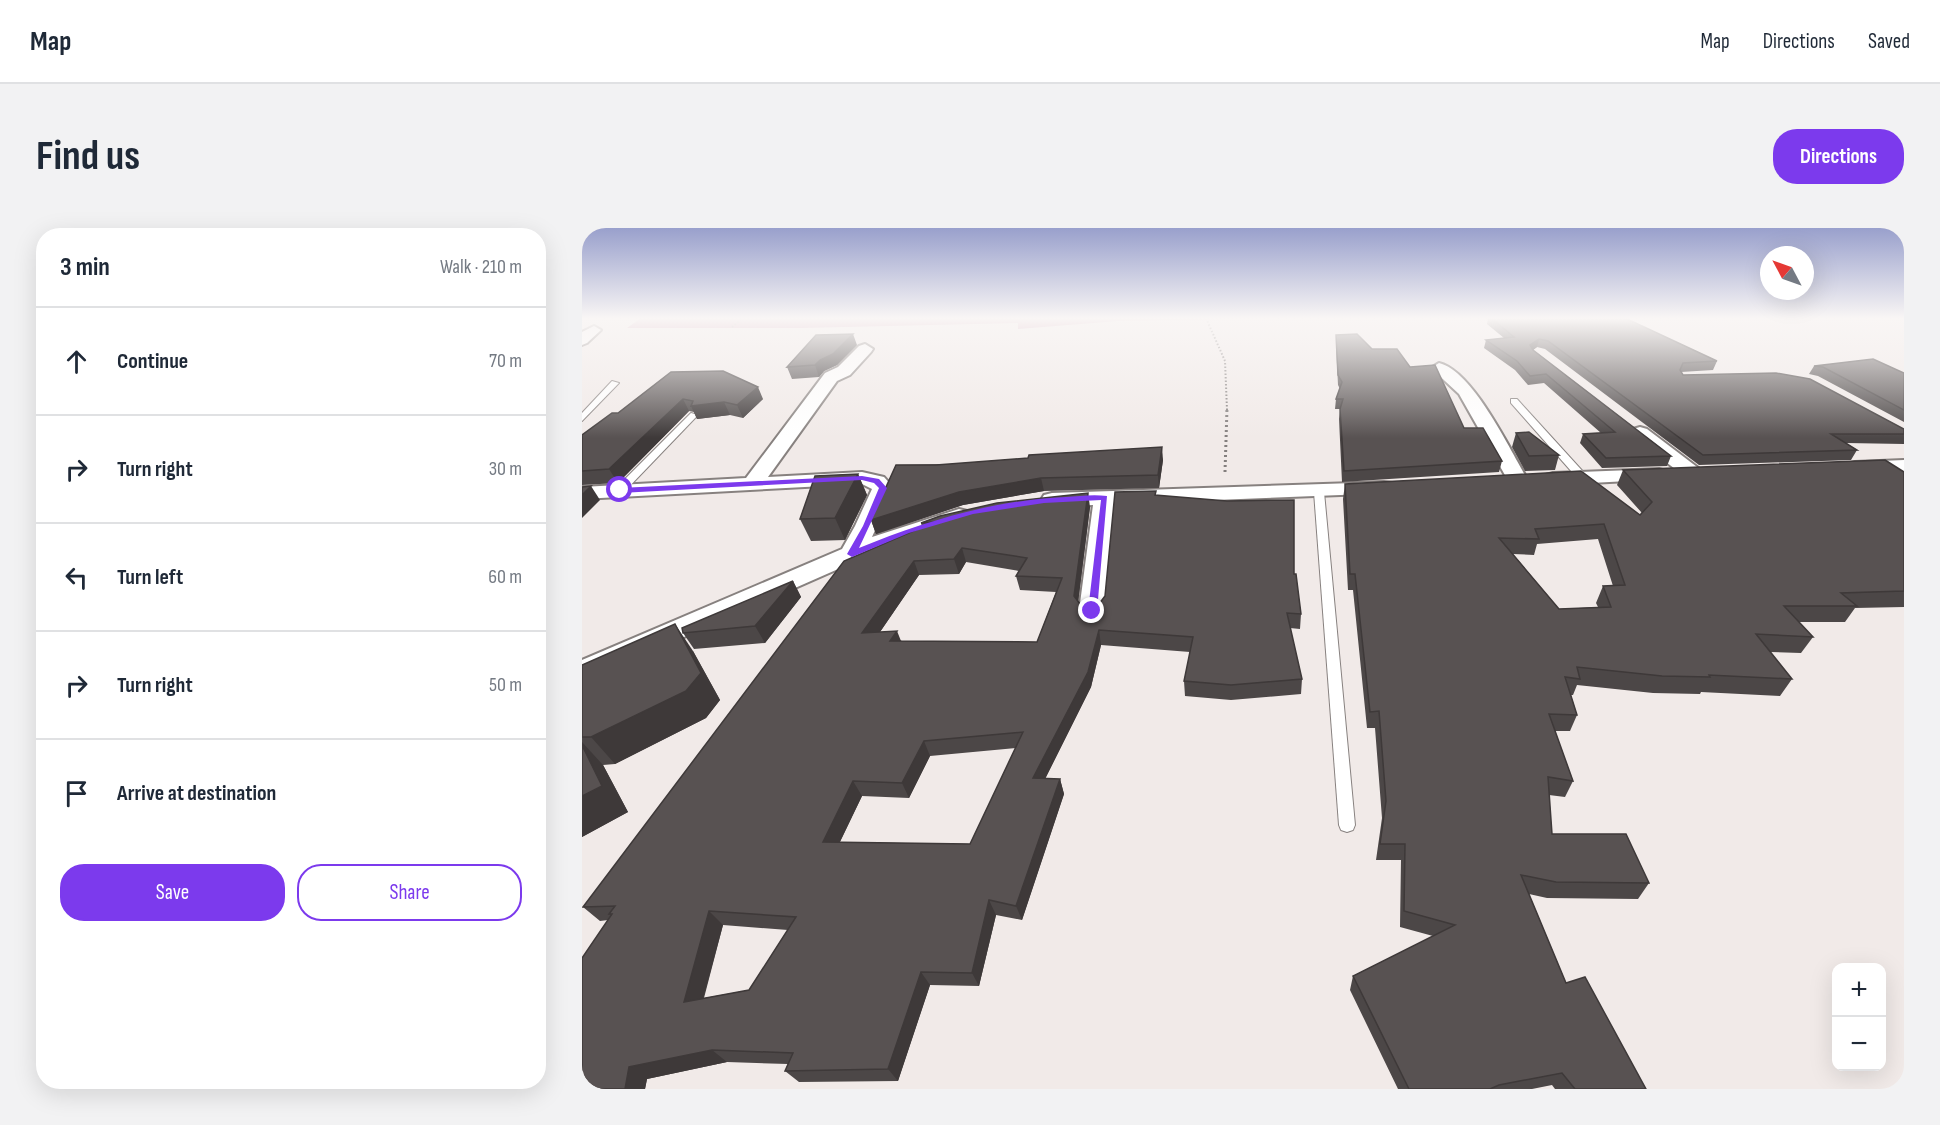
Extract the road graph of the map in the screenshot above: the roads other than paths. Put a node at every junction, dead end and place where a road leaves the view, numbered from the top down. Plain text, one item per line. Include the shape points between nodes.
1 (856, 358) edge
2 (1439, 368) edge
3 (615, 383) dead end
4 (1514, 401) dead end
5 (694, 415) edge
6 (582, 418) edge
7 (1629, 424) edge
8 (1904, 466) edge
9 (1834, 469) edge
10 (1717, 473) edge
11 (1694, 474) junction
12 (1583, 478) junction
13 (1517, 480) junction
14 (1493, 482) edge
15 (752, 484) junction
16 (1400, 487) edge
17 (620, 490) junction
18 (1319, 492) junction
19 (582, 493) edge
20 (1105, 497) junction
21 (1034, 502) edge
22 (982, 510) edge
23 (852, 554) junction
24 (815, 601) edge
25 (1092, 611) edge
26 (582, 672) edge
27 (1347, 825) dead end

1 - 15 street via 831,377
2 - 13 street via 1466,391
3 - 6 lane
4 - 12 lane
5 - 17 lane
7 - 11 street
8 - 9 street
10 - 11 street
11 - 12 street
12 - 13 street
13 - 14 street
15 - 17 street
15 - 23 street via 862,478 877,481 883,488
16 - 18 street
17 - 19 street
18 - 20 street
18 - 27 lane
20 - 21 street
20 - 25 street
22 - 23 street via 906,532
23 - 24 street
23 - 26 street

